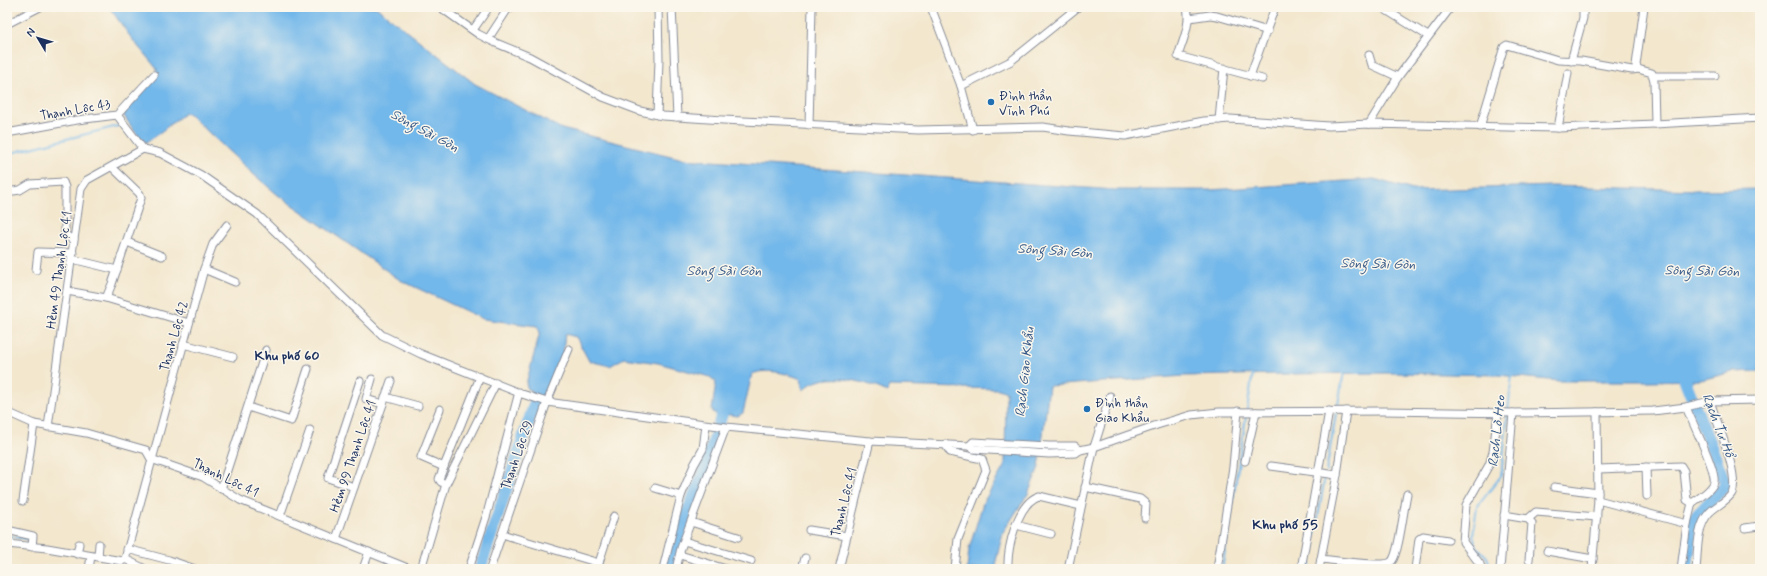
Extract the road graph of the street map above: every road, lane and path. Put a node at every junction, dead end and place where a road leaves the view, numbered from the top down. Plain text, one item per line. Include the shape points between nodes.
1 (40, 7) edge
2 (440, 7) edge
3 (489, 7) edge
4 (512, 7) edge
5 (658, 7) edge
6 (672, 7) edge
7 (812, 7) edge
8 (931, 7) edge
9 (1078, 7) edge
10 (1187, 7) edge
11 (1275, 7) edge
12 (1381, 7) edge
13 (1451, 7) edge
14 (1583, 7) edge
15 (1644, 7) edge
16 (1070, 10) edge
17 (1189, 18) junction
18 (7, 24) edge
19 (473, 30) junction
20 (1268, 31) junction
21 (1428, 36) junction
22 (488, 39) junction
23 (1369, 55) dead end
24 (1570, 61) junction
25 (1224, 68) junction
26 (1638, 69) junction
27 (1568, 73) dead end
28 (154, 75) dead end
29 (1250, 76) junction
30 (1653, 76) junction
31 (1715, 76) dead end
32 (1398, 77) junction
33 (1262, 79) dead end
34 (962, 86) junction
35 (118, 115) junction
36 (658, 115) junction
37 (677, 116) junction
38 (1760, 118) edge
39 (1219, 120) junction
40 (1655, 124) junction
41 (809, 125) junction
42 (1372, 125) junction
43 (1480, 126) junction
44 (1558, 128) junction
45 (973, 130) junction
46 (7, 133) edge
47 (142, 149) junction
48 (112, 167) junction
49 (7, 192) edge
50 (227, 225) dead end
51 (74, 240) junction
52 (127, 242) junction
53 (72, 256) junction
54 (162, 256) dead end
55 (204, 269) junction
56 (36, 270) dead end
57 (117, 270) junction
58 (236, 282) dead end
59 (67, 291) junction
60 (106, 298) junction
61 (189, 323) junction
62 (183, 344) junction
63 (569, 349) dead end
64 (266, 350) dead end
65 (233, 357) dead end
66 (308, 369) dead end
67 (480, 377) junction
68 (372, 379) dead end
69 (360, 381) dead end
70 (391, 381) dead end
71 (496, 383) junction
72 (521, 393) junction
73 (1110, 396) dead end
74 (384, 400) junction
75 (1760, 400) edge
76 (547, 402) junction
77 (1707, 402) junction
78 (418, 406) dead end
79 (1688, 406) junction
80 (248, 407) junction
81 (440, 408) dead end
82 (1240, 411) junction
83 (1331, 411) junction
84 (1344, 411) junction
85 (7, 412) edge
86 (1253, 412) junction
87 (1501, 412) junction
88 (1597, 412) junction
89 (1513, 413) junction
90 (34, 424) junction
91 (708, 425) junction
92 (48, 427) junction
93 (726, 427) junction
94 (310, 430) dead end
95 (870, 441) junction
96 (945, 444) junction
97 (969, 446) junction
98 (1094, 447) junction
99 (1080, 450) junction
100 (151, 459) junction
101 (1245, 461) dead end
102 (444, 466) junction
103 (1271, 466) dead end
104 (1646, 467) junction
105 (1598, 470) junction
106 (1320, 473) junction
107 (1334, 474) junction
108 (446, 484) junction
109 (354, 487) junction
110 (1085, 487) junction
111 (1554, 487) dead end
112 (655, 488) dead end
113 (221, 489) junction
114 (1407, 494) dead end
115 (681, 496) junction
116 (1598, 496) junction
117 (1648, 496) dead end
118 (22, 501) dead end
119 (1692, 503) junction
120 (1081, 506) junction
121 (1504, 515) junction
122 (280, 516) junction
123 (614, 516) dead end
124 (1597, 517) junction
125 (1145, 518) dead end
126 (1528, 519) junction
127 (691, 522) junction
128 (1687, 524) junction
129 (1016, 525) junction
130 (1760, 526) edge
131 (1745, 528) dead end
132 (7, 530) edge
133 (809, 530) dead end
134 (502, 534) junction
135 (1051, 534) dead end
136 (847, 536) junction
137 (738, 537) dead end
138 (336, 539) junction
139 (48, 540) dead end
140 (1448, 540) dead end
141 (684, 541) junction
142 (7, 544) edge
143 (79, 544) dead end
144 (99, 544) dead end
145 (32, 546) junction
146 (47, 548) junction
147 (127, 549) junction
148 (1547, 551) dead end
149 (369, 552) junction
150 (77, 554) junction
151 (680, 555) junction
152 (94, 557) junction
153 (805, 558) dead end
154 (125, 559) junction
155 (1321, 559) junction
156 (1593, 559) junction
157 (1529, 560) dead end
158 (752, 561) dead end
159 (598, 566) edge
160 (1374, 566) edge
161 (134, 567) edge
162 (89, 569) edge
163 (145, 569) edge
164 (196, 569) edge
165 (363, 569) edge
166 (410, 569) edge
167 (421, 569) edge
168 (470, 569) edge
169 (490, 569) edge
170 (663, 569) edge
171 (676, 569) edge
172 (726, 569) edge
173 (802, 569) edge
174 (839, 569) edge
175 (955, 569) edge
176 (1008, 569) edge
177 (1068, 569) edge
178 (1217, 569) edge
179 (1301, 569) edge
180 (1319, 569) edge
181 (1415, 569) edge
182 (1419, 569) edge
183 (1481, 569) edge
184 (1500, 569) edge
185 (1592, 569) edge
186 (1681, 569) edge
187 (1696, 569) edge

1 - 18 street
2 - 19 street
3 - 19 street
4 - 22 street via 507,10
5 - 36 street
6 - 37 street
7 - 41 street
8 - 34 street
9 - 16 street
10 - 17 street
11 - 20 street
12 - 21 street
13 - 21 street
14 - 24 street
15 - 26 street via 1636,65
16 - 34 street via 1011,61
17 - 20 street via 1217,16
17 - 25 street via 1178,56
19 - 22 street
20 - 29 street
21 - 32 street
22 - 36 street via 530,57 603,97
23 - 32 street via 1372,65
24 - 26 street
24 - 43 street via 1507,45 1504,47
25 - 29 street
25 - 39 street
26 - 30 street via 1646,70
27 - 44 street
28 - 35 street, Thạnh Lộc 43
29 - 33 street
30 - 31 street
30 - 40 street
32 - 42 street
34 - 45 street
35 - 46 street, Thạnh Lộc 43
35 - 47 street
36 - 37 street
37 - 41 street
38 - 40 street
39 - 42 street via 1329,126
39 - 45 street via 1126,136 1042,127
40 - 44 street
41 - 45 street
42 - 43 street
43 - 44 street
47 - 48 street, Hẻm 49 Thạnh Lộc 41
47 - 67 street via 160,153 201,175 257,214 382,335 421,354
48 - 51 street, Hẻm 49 Thạnh Lộc 41 via 87,180 82,189
48 - 52 street via 141,195 140,206
49 - 51 street via 20,190 30,184 63,182 65,233
50 - 55 street, Thạnh Lộc 42 via 213,244
51 - 53 street, Hẻm 49 Thạnh Lộc 41
52 - 54 street
52 - 57 street
53 - 56 street via 38,252
53 - 57 street
53 - 59 street, Hẻm 49 Thạnh Lộc 41
55 - 58 street
55 - 61 street, Thạnh Lộc 42
57 - 60 street
59 - 60 street
59 - 92 street, Hẻm 49 Thạnh Lộc 41
60 - 61 street
61 - 62 street, Thạnh Lộc 42
62 - 65 street
62 - 100 street, Thạnh Lộc 42
63 - 76 street, Thạnh Lộc 29
64 - 80 street
66 - 80 street via 291,420
67 - 71 street
67 - 102 street
68 - 74 street via 366,399
69 - 109 street via 328,478
70 - 74 street, Hẻm 99 Thạnh Lộc 41
71 - 72 street
71 - 108 street
72 - 76 street
72 - 168 street
73 - 98 street
74 - 78 street
74 - 109 street, Hẻm 99 Thạnh Lộc 41
75 - 77 street
76 - 91 street
76 - 134 street, Thạnh Lộc 29
77 - 79 street
77 - 187 street via 1733,469 1733,484 1729,496 1708,514 1703,523
79 - 88 street via 1653,411
79 - 119 street via 1714,478 1712,485
80 - 113 street
81 - 102 street via 421,457
82 - 86 street
82 - 98 street via 1191,415
82 - 178 street
83 - 84 street
83 - 86 street
83 - 106 street
84 - 87 street
84 - 107 street
85 - 90 street, Thạnh Lộc 41
86 - 101 street
87 - 89 street
87 - 183 street via 1489,465 1466,505 1463,542
88 - 89 street
88 - 105 street
89 - 121 street
90 - 92 street, Thạnh Lộc 41
90 - 118 street
91 - 93 street
91 - 115 street via 703,449
92 - 100 street, Thạnh Lộc 41 via 86,433 131,445 146,450
93 - 95 street
93 - 127 street
94 - 122 street
95 - 96 street
95 - 136 street, Thạnh Lộc 41
96 - 97 street
96 - 175 street via 950,452 982,459 986,470 958,538
97 - 99 street via 973,449 1049,454 1076,453
97 - 99 street via 973,442 1001,443 1075,446
98 - 99 street
98 - 110 street
100 - 113 street, Thạnh Lộc 41 via 203,477
100 - 147 street, Thạnh Lộc 42
102 - 108 street via 439,479
103 - 106 street
104 - 105 street
104 - 117 street
104 - 119 street via 1680,466 1684,471 1687,500
105 - 116 street
106 - 107 street
106 - 179 street
107 - 155 street
108 - 167 street
109 - 138 street, Hẻm 99 Thạnh Lộc 41
110 - 120 street
110 - 125 street via 1140,499 1146,504
111 - 116 street
112 - 115 street
113 - 122 street, Thạnh Lộc 41 via 240,500
114 - 160 street via 1392,561
115 - 170 street
116 - 124 street
116 - 128 street
119 - 128 street
120 - 129 street via 1039,496 1032,498
120 - 177 street
121 - 126 street
121 - 184 street
122 - 138 street, Thạnh Lộc 41
123 - 159 street
124 - 126 street via 1536,512
124 - 156 street
126 - 157 street via 1532,523
127 - 137 street
127 - 141 street
128 - 186 street
129 - 135 street
129 - 176 street
130 - 131 street
132 - 145 street via 33,536
133 - 136 street
134 - 159 street
134 - 169 street, Thạnh Lộc 29
136 - 174 street, Thạnh Lộc 41
138 - 149 street, Thạnh Lộc 41
139 - 146 street
140 - 181 street via 1423,536 1419,539
141 - 151 street
141 - 158 street
142 - 145 street
143 - 150 street
144 - 152 street
145 - 146 street
146 - 150 street
147 - 154 street, Thạnh Lộc 42
147 - 164 street
148 - 156 street
149 - 165 street
149 - 166 street, Thạnh Lộc 41
150 - 152 street
151 - 171 street
151 - 172 street
152 - 154 street via 122,561
152 - 162 street
153 - 173 street
154 - 161 street
155 - 160 street
155 - 180 street
156 - 185 street
161 - 163 street
181 - 182 street

